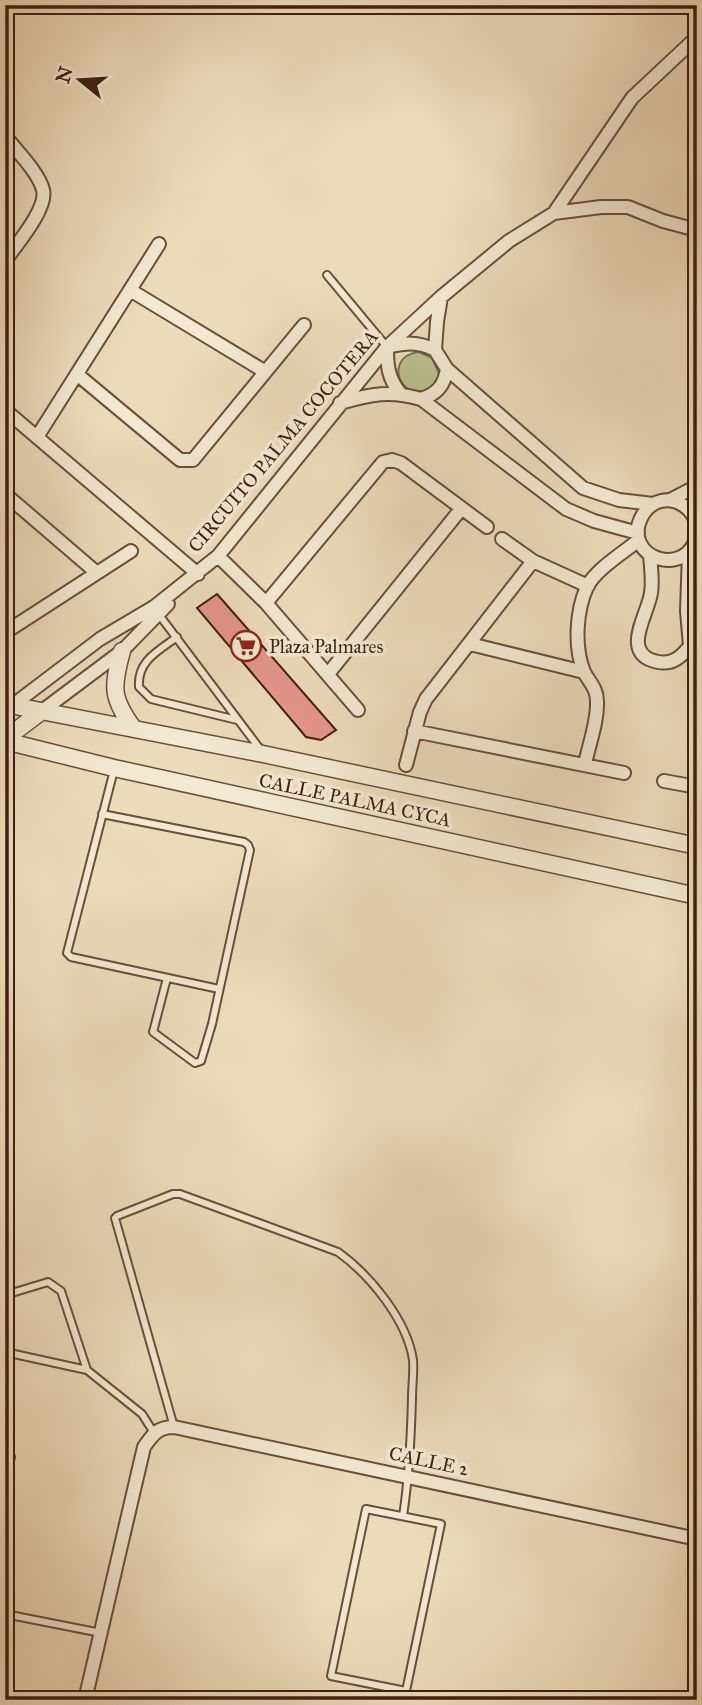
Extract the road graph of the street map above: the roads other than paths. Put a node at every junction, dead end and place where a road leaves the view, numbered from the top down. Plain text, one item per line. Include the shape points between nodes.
1 (697, 37) edge
2 (5, 135) edge
3 (554, 213) junction
4 (697, 230) edge
5 (159, 244) dead end
6 (5, 261) edge
7 (327, 275) dead end
8 (130, 290) junction
9 (441, 297) junction
10 (304, 325) dead end
11 (387, 347) junction
12 (435, 350) junction
13 (447, 369) junction
14 (264, 371) junction
15 (78, 375) junction
16 (400, 393) junction
17 (421, 399) junction
18 (340, 403) junction
19 (5, 410) edge
20 (37, 437) junction
21 (697, 486) edge
22 (5, 494) edge
23 (670, 500) junction
24 (653, 504) junction
25 (461, 509) junction
26 (696, 522) edge
27 (487, 527) dead end
28 (697, 535) edge
29 (502, 539) dead end
30 (643, 544) junction
31 (131, 551) dead end
32 (689, 552) junction
33 (218, 556) junction
34 (533, 561) junction
35 (97, 573) junction
36 (198, 574) junction
37 (588, 586) junction
38 (266, 603) junction
39 (157, 611) junction
40 (7, 626) edge
41 (177, 638) junction
42 (470, 645) junction
43 (693, 647) edge
44 (122, 651) junction
45 (584, 672) junction
46 (328, 674) junction
47 (8, 707) edge
48 (358, 710) dead end
49 (42, 711) junction
50 (237, 720) junction
51 (134, 729) junction
52 (414, 731) junction
53 (5, 740) edge
54 (263, 754) junction
55 (585, 764) junction
56 (406, 765) dead end
57 (114, 768) junction
58 (624, 773) dead end
59 (664, 781) dead end
60 (697, 787) edge
61 (102, 814) junction
62 (697, 846) edge
63 (697, 897) edge
64 (167, 978) junction
65 (219, 989) junction
66 (5, 1295) edge
67 (5, 1352) edge
68 (87, 1370) junction
69 (174, 1427) junction
70 (154, 1433) junction
71 (11, 1457) dead end
72 (409, 1476) junction
73 (5, 1480) edge
74 (403, 1516) junction
75 (697, 1539) edge
76 (5, 1614) edge
77 (101, 1633) junction
78 (85, 1700) edge

1 - 3 street via 632,98
2 - 6 street via 44,192 42,206
3 - 4 street via 628,207
3 - 9 street, CIRCUITO PALMA COCOTERA via 509,241
5 - 8 street
7 - 11 lane
8 - 14 street
8 - 15 street
9 - 11 street, CIRCUITO PALMA COCOTERA
9 - 12 street
10 - 14 street
11 - 12 street via 409,342
11 - 16 street via 389,373
11 - 18 street, CIRCUITO PALMA COCOTERA
12 - 13 street
13 - 17 street via 441,388
13 - 24 street via 583,488 619,500
14 - 15 street via 193,460 186,461
15 - 20 street
16 - 17 street
16 - 18 street via 371,394
17 - 30 street via 566,509
18 - 33 street, CIRCUITO PALMA COCOTERA
19 - 20 street
20 - 36 street
21 - 23 street
22 - 35 street
23 - 24 street
23 - 26 street via 681,503
24 - 30 street via 639,522
25 - 27 street
25 - 38 street via 401,463 383,462
25 - 46 street
28 - 32 street
29 - 34 street
30 - 32 street via 663,561
30 - 37 street via 609,563
30 - 43 street via 651,594 639,625 641,651 660,662 680,658
31 - 35 street
32 - 43 street via 687,611
33 - 36 street, CIRCUITO PALMA COCOTERA
33 - 38 street
34 - 37 street
34 - 42 street
35 - 40 street
36 - 39 street, CIRCUITO PALMA COCOTERA
37 - 45 street via 578,637
38 - 46 street
39 - 41 lane
39 - 44 street, CIRCUITO PALMA COCOTERA
39 - 47 street, CIRCUITO PALMA COCOTERA via 100,639
41 - 50 lane
41 - 50 lane via 144,662 139,687 151,699
42 - 45 street
42 - 52 street via 425,699
44 - 49 street, CIRCUITO PALMA COCOTERA
44 - 51 street via 114,681 120,711
45 - 55 street via 597,699
46 - 48 street
47 - 49 street, CALLE PALMA CYCA
49 - 51 street, CALLE PALMA CYCA
49 - 53 street, CIRCUITO PALMA COCOTERA
50 - 54 lane
51 - 54 street, CALLE PALMA CYCA
52 - 55 street
52 - 56 street
53 - 57 street, CALLE PALMA CYCA
54 - 62 street, CALLE PALMA CYCA
55 - 58 street
57 - 61 lane
57 - 63 street, CALLE PALMA CYCA
59 - 60 street
61 - 64 lane via 67,953
61 - 65 lane via 248,845
64 - 65 lane
64 - 65 lane via 153,1032 195,1063 201,1061
66 - 68 lane via 48,1282 61,1291
67 - 68 lane
68 - 70 lane via 142,1414
69 - 70 street, CALLE 2
69 - 72 street, CALLE 2
69 - 72 lane via 115,1219 180,1194 338,1252 358,1266 405,1333 413,1361
70 - 77 street via 145,1447
71 - 73 lane
72 - 74 lane
72 - 75 street, CALLE 2
74 - 74 lane via 366,1509 331,1676 406,1691 441,1524
76 - 77 lane
77 - 78 street

